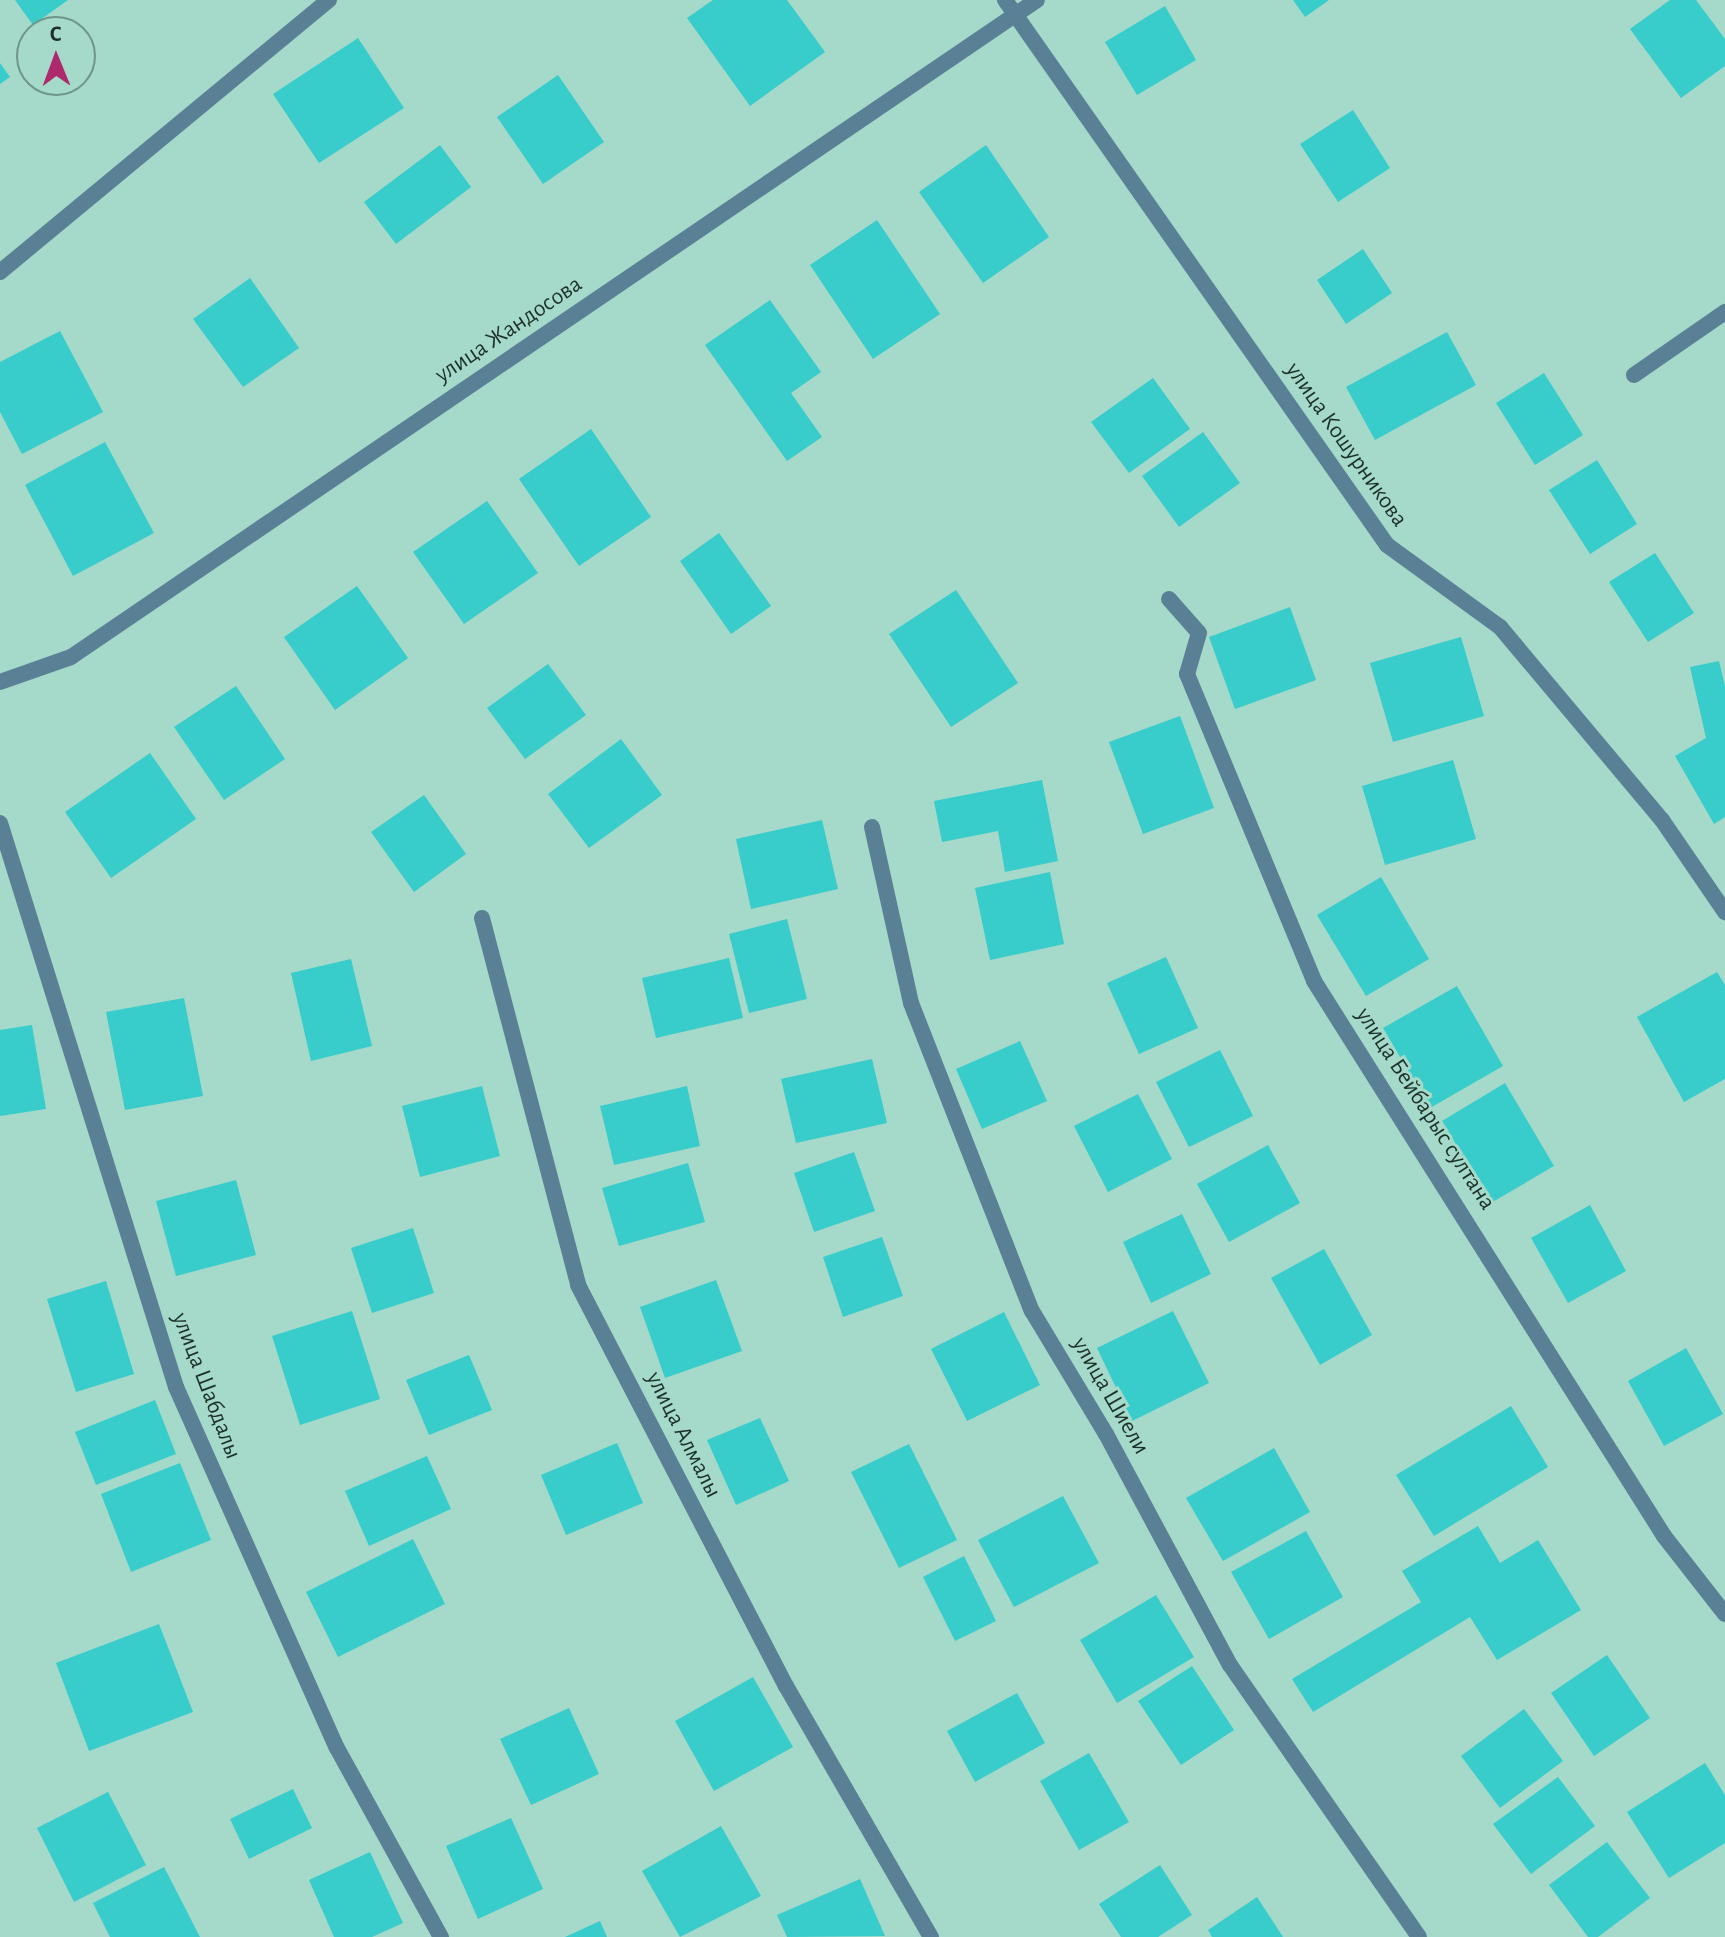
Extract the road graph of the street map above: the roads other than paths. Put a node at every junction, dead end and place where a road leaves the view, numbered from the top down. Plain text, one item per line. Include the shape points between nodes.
1 (329, 0) edge
2 (1005, 0) edge
3 (1037, 0) edge
4 (1016, 15) junction
5 (0, 272) edge
6 (1725, 312) edge
7 (1634, 375) dead end
8 (1169, 599) dead end
9 (0, 682) edge
10 (0, 823) edge
11 (872, 827) dead end
12 (1725, 912) edge
13 (482, 918) dead end
14 (1725, 1614) edge
15 (441, 1937) edge
16 (931, 1937) edge
17 (1419, 1937) edge

1 - 5 street
2 - 4 street, улица Кошурникова
3 - 4 street, улица Жандосова
4 - 9 street, улица Жандосова via 71,657
4 - 12 street, улица Кошурникова via 1387,545 1500,627 1662,820
6 - 7 street
8 - 14 street, улица Бейбарыс султана via 1199,633 1187,674 1314,981 1664,1536
10 - 15 street, улица Шабдалы via 176,1387 337,1748
11 - 17 street, улица Шиели via 911,1003 1032,1311 1230,1665
13 - 16 street, улица Алмалы via 578,1285 786,1686

